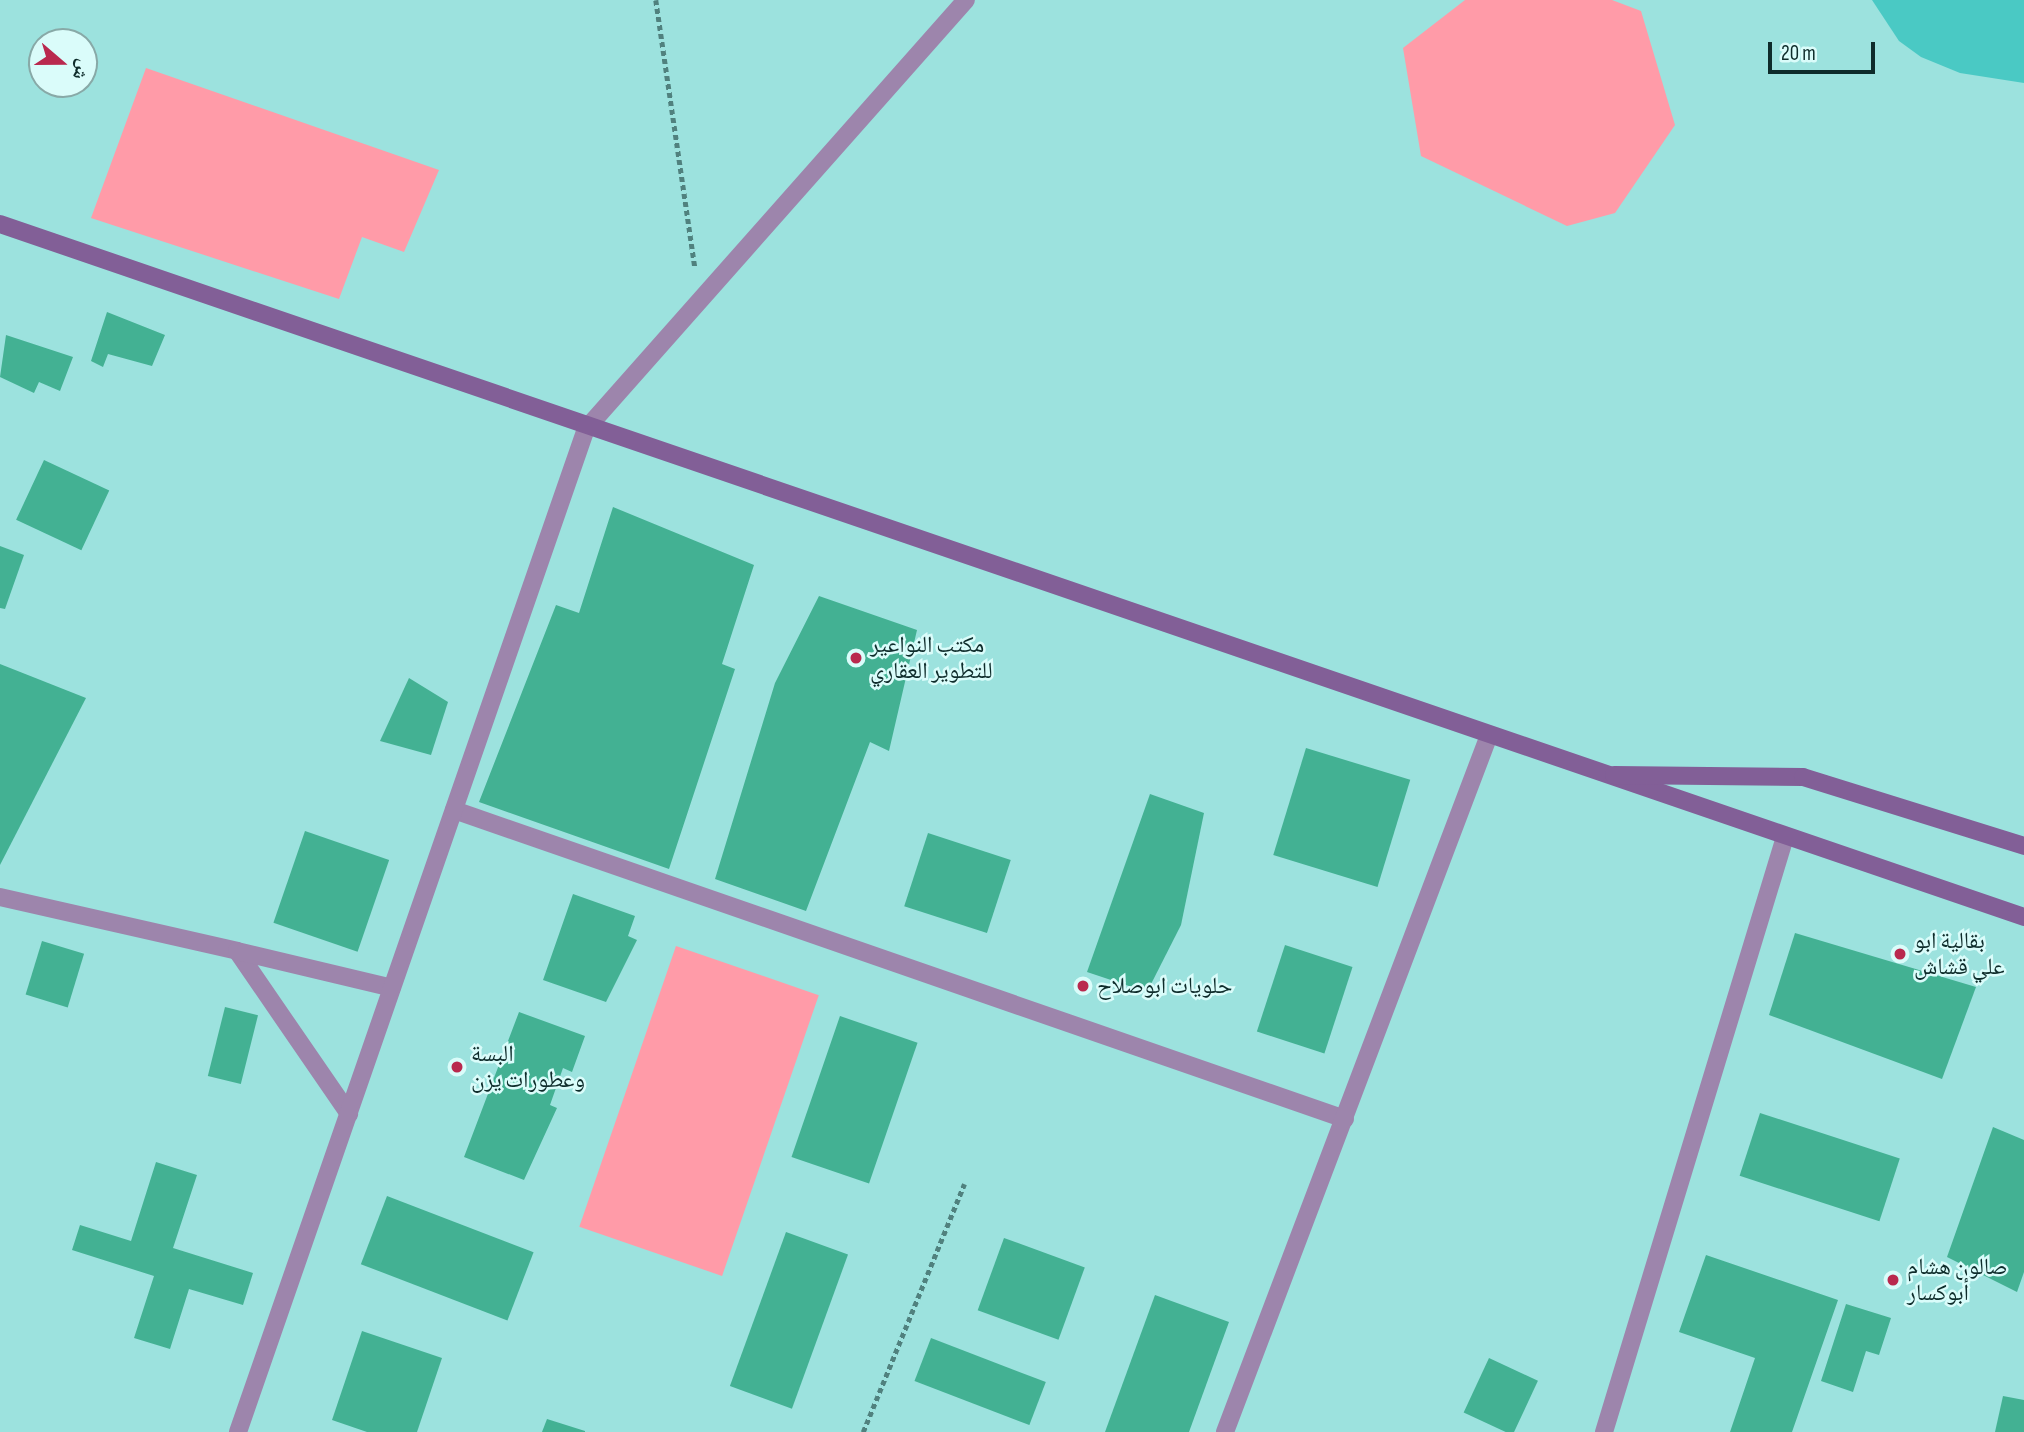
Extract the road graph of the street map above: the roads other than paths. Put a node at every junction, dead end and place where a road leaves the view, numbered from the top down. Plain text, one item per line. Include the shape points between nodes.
1 (966, 0) edge
2 (0, 224) edge
3 (586, 429) junction
4 (1488, 738) junction
5 (1597, 775) junction
6 (454, 810) junction
7 (1784, 837) junction
8 (2024, 846) edge
9 (0, 897) edge
10 (2024, 917) edge
11 (237, 951) junction
12 (392, 988) junction
13 (349, 1114) junction
14 (1345, 1119) junction
15 (238, 1432) edge
16 (1225, 1432) edge
17 (1604, 1432) edge

1 - 3 street
2 - 3 street
3 - 4 street
3 - 6 street
4 - 5 street
4 - 14 street
5 - 7 street
5 - 8 street via 1803,777
6 - 12 street
6 - 14 street
7 - 10 street
7 - 17 street
9 - 11 street
11 - 12 street
11 - 13 street
12 - 13 street
13 - 15 street
14 - 16 street

